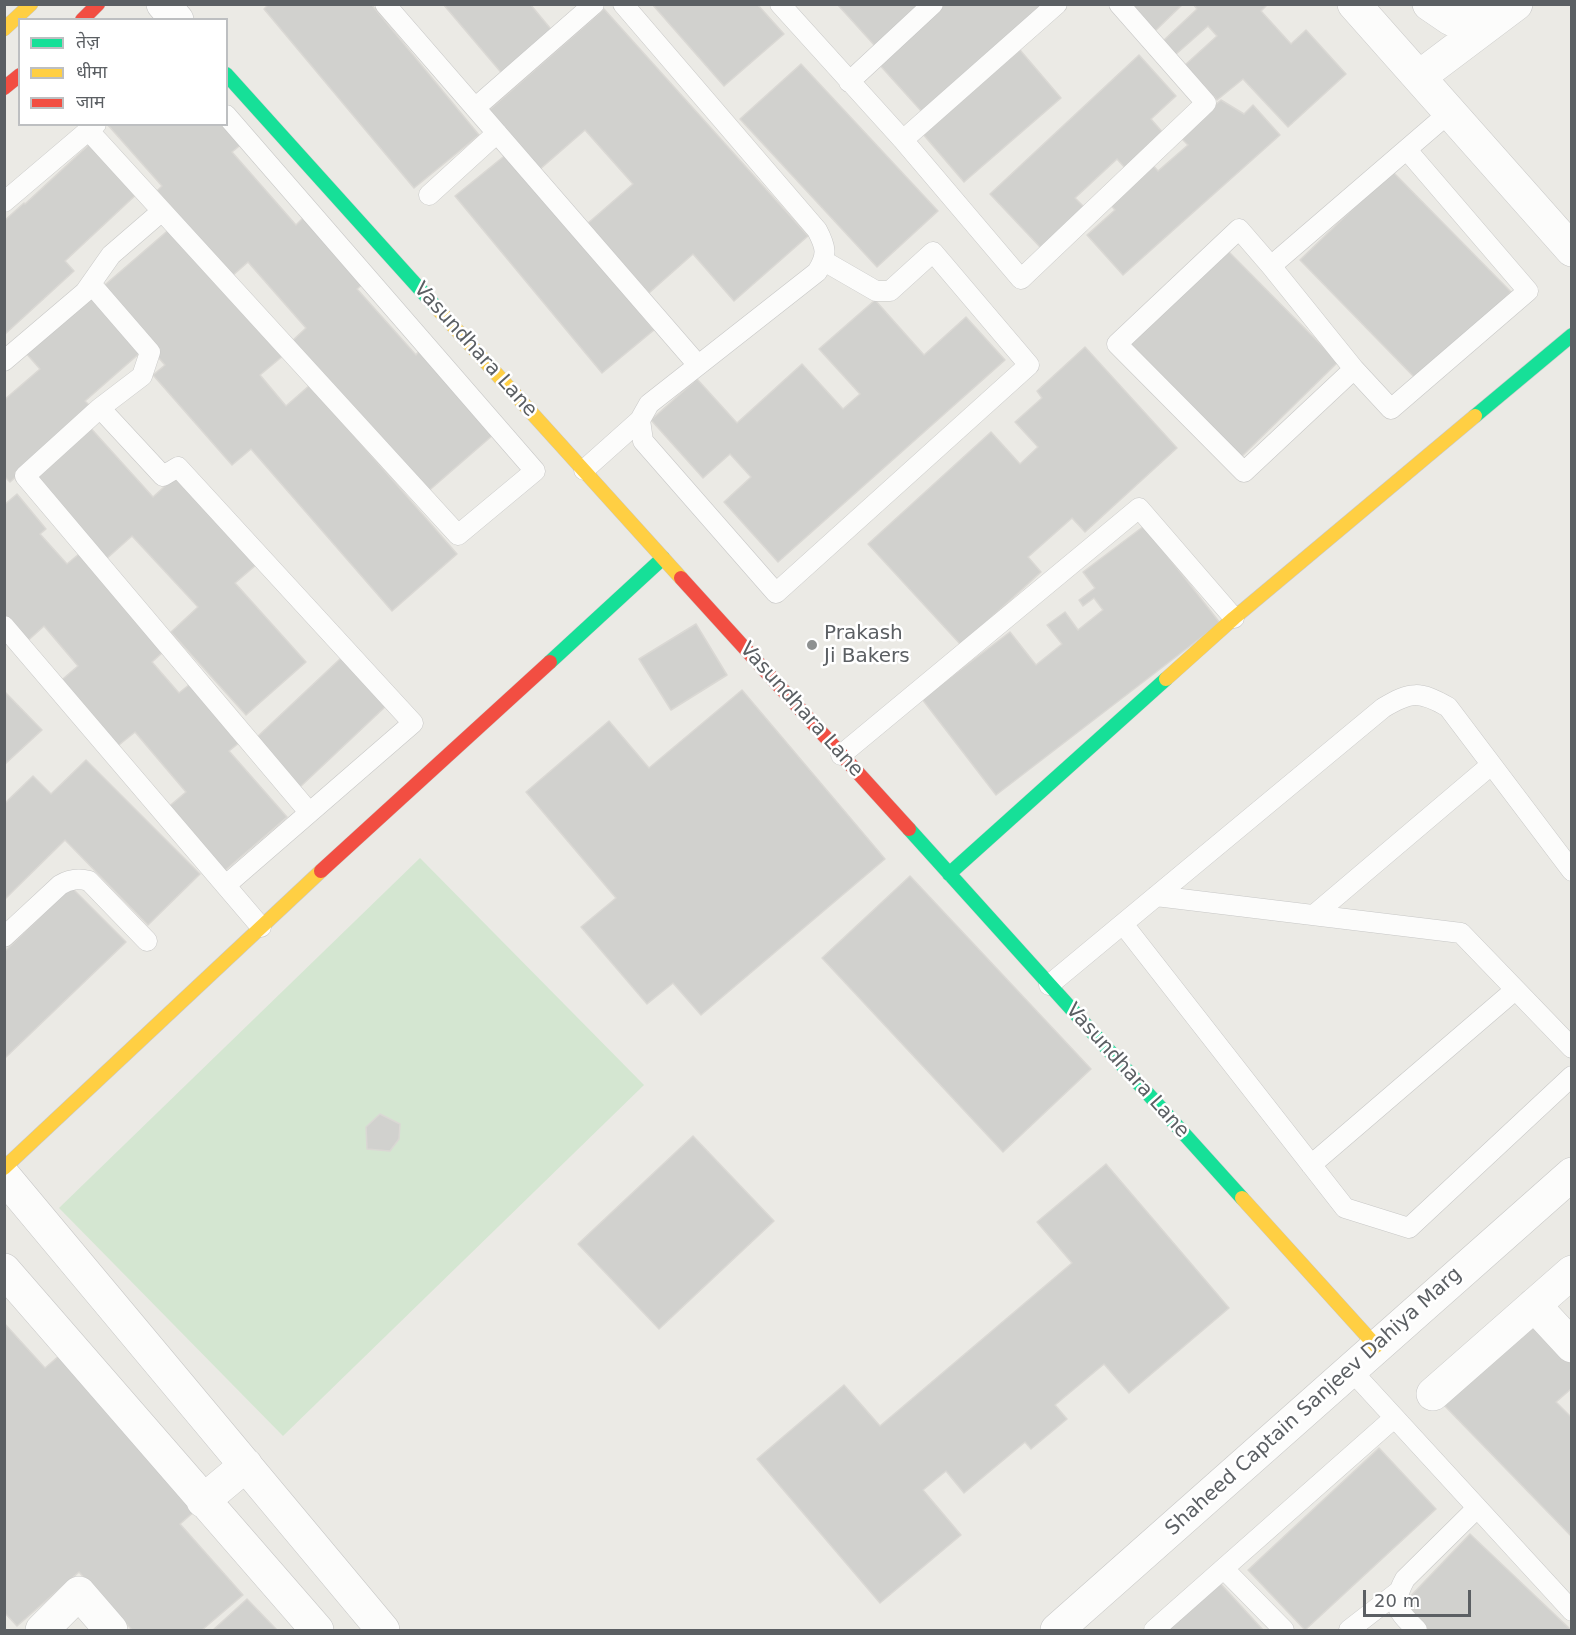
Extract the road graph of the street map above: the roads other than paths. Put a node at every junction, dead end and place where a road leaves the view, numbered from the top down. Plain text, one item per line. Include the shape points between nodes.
1 (32, 4) edge
2 (98, 4) edge
3 (164, 4) edge
4 (385, 4) edge
5 (594, 4) edge
6 (623, 4) edge
7 (933, 4) edge
8 (1057, 4) edge
9 (1119, 4) edge
10 (1354, 4) edge
11 (1429, 4) edge
12 (1475, 4) edge
13 (1516, 4) edge
14 (790, 8) edge
15 (84, 18) edge
16 (175, 18) edge
17 (4, 29) edge
18 (228, 76) edge
19 (18, 77) edge
20 (1419, 77) junction
21 (849, 82) junction
22 (4, 88) edge
23 (475, 108) junction
24 (1450, 112) junction
25 (228, 117) edge
26 (93, 128) edge
27 (497, 133) junction
28 (903, 140) junction
29 (1407, 150) junction
30 (429, 195) dead end
31 (4, 202) edge
32 (162, 211) junction
33 (1572, 250) edge
34 (824, 261) junction
35 (1271, 266) junction
36 (92, 285) junction
37 (1572, 335) edge
38 (4, 361) edge
39 (698, 365) junction
40 (1354, 369) junction
41 (100, 408) junction
42 (640, 420) junction
43 (584, 470) junction
44 (663, 558) junction
45 (1233, 618) junction
46 (4, 626) edge
47 (841, 755) junction
48 (1491, 765) junction
49 (309, 812) junction
50 (1572, 871) edge
51 (949, 874) junction
52 (226, 885) junction
53 (1156, 896) junction
54 (1314, 915) junction
55 (1123, 924) junction
56 (261, 927) junction
57 (4, 937) edge
58 (147, 941) dead end
59 (1049, 985) junction
60 (1515, 990) junction
61 (1572, 1048) edge
62 (1572, 1076) edge
63 (1311, 1165) junction
64 (4, 1168) edge
65 (1572, 1173) edge
66 (4, 1176) edge
67 (4, 1269) edge
68 (1572, 1272) edge
69 (1534, 1305) junction
70 (1376, 1346) junction
71 (1572, 1346) edge
72 (1350, 1370) junction
73 (1433, 1394) dead end
74 (1394, 1418) junction
75 (246, 1465) junction
76 (203, 1501) junction
77 (1477, 1508) junction
78 (1224, 1569) junction
79 (1398, 1592) junction
80 (1572, 1611) edge
81 (42, 1630) edge
82 (111, 1630) edge
83 (317, 1630) edge
84 (383, 1630) edge
85 (1057, 1630) edge
86 (1154, 1630) edge
87 (1284, 1630) edge
88 (1349, 1630) edge
89 (1417, 1630) edge

1 - 17 street
2 - 15 street
3 - 16 street
4 - 23 lane
5 - 23 lane
6 - 34 lane via 818,230 825,244
7 - 21 lane
8 - 28 lane
9 - 28 lane via 1206,103 1021,279
10 - 20 street
11 - 12 street via 1451,19 1462,17
13 - 20 street
14 - 21 lane
18 - 43 street, Vasundhara Lane
19 - 22 street
20 - 24 street
21 - 28 lane
23 - 27 lane
24 - 29 lane
24 - 33 street
25 - 32 lane via 535,471 458,536
26 - 31 lane
26 - 32 lane
27 - 30 lane
27 - 39 lane
29 - 35 lane
29 - 40 lane via 1528,291 1391,409
32 - 36 lane via 111,255
34 - 39 lane via 817,272
34 - 42 lane via 876,291 890,291 933,252 1029,365 776,593 643,441
35 - 40 lane
35 - 40 lane via 1239,230 1117,344 1244,472
36 - 38 lane
36 - 41 lane via 150,352 142,376
37 - 45 street
39 - 42 lane via 649,404
41 - 49 lane via 25,476
41 - 49 lane via 163,476 178,467 413,723
42 - 43 lane
43 - 44 street, Vasundhara Lane
44 - 47 street, Vasundhara Lane
44 - 56 street
45 - 47 lane via 1139,508
45 - 51 street
46 - 52 lane
47 - 51 street, Vasundhara Lane
48 - 50 lane
48 - 53 lane via 1448,707 1427,695 1403,696 1383,708
48 - 54 lane
49 - 52 lane
51 - 59 street, Vasundhara Lane
52 - 56 lane
53 - 54 lane
53 - 55 lane
54 - 60 lane via 1461,933
55 - 59 lane
55 - 63 lane
56 - 64 street
57 - 58 lane via 60,885 79,878 89,881
59 - 70 street, Vasundhara Lane
60 - 61 lane
60 - 63 lane
62 - 63 lane via 1409,1228 1345,1208
65 - 70 street, Shaheed Captain Sanjeev Dahiya Marg
66 - 75 street
67 - 76 street
68 - 69 street
69 - 71 street
69 - 73 street
70 - 72 street, Shaheed Captain Sanjeev Dahiya Marg
72 - 74 lane
72 - 85 street, Shaheed Captain Sanjeev Dahiya Marg
74 - 77 lane
74 - 78 lane
75 - 76 street
75 - 84 street
76 - 83 street
77 - 79 lane via 1405,1579
77 - 80 lane
78 - 86 lane
78 - 87 lane
79 - 88 lane
79 - 89 lane via 1396,1604
81 - 82 street via 79,1593

